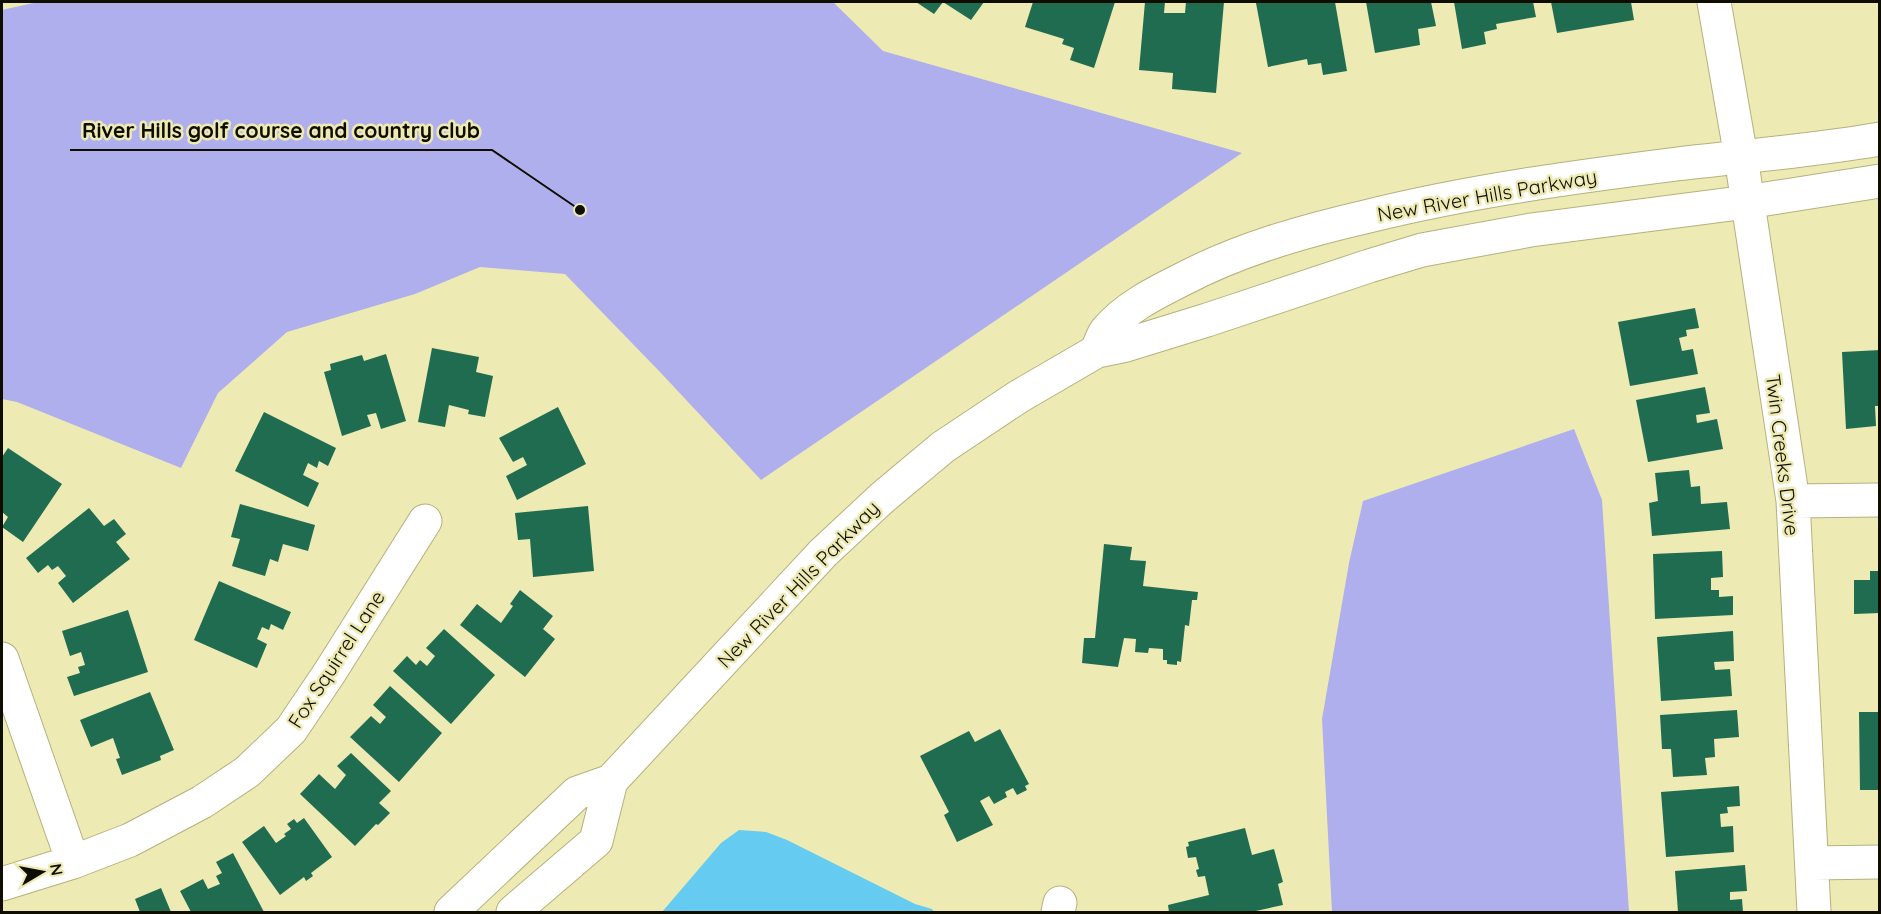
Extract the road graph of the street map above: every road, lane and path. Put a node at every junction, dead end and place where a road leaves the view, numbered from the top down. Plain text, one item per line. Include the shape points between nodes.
1 (1713, 2) edge
2 (1880, 140) edge
3 (1741, 158) junction
4 (1880, 181) edge
5 (1747, 202) junction
6 (1097, 351) junction
7 (1880, 500) edge
8 (1793, 501) junction
9 (425, 521) dead end
10 (2, 659) edge
11 (611, 781) junction
12 (73, 862) junction
13 (1880, 862) edge
14 (1812, 863) junction
15 (2, 884) edge
16 (451, 912) edge
17 (513, 912) edge
18 (1814, 912) edge

1 - 3 street, Twin Creeks Drive
2 - 3 street, New River Hills Parkway
3 - 5 street, Twin Creeks Drive
3 - 6 street, New River Hills Parkway via 1463,195 1325,226 1251,249 1161,290 1131,308 1105,332
4 - 5 street, New River Hills Parkway
5 - 6 street, New River Hills Parkway via 1531,230 1422,250 1207,320
5 - 8 street, Twin Creeks Drive
6 - 11 street, New River Hills Parkway via 943,447 882,498 823,553
7 - 8 street
8 - 14 street, Twin Creeks Drive
9 - 12 street, Fox Squirrel Lane via 291,730 247,772 202,802 130,840
10 - 12 street
11 - 16 street, New River Hills Parkway via 577,793
11 - 17 street, New River Hills Parkway via 596,841
12 - 15 street, Fox Squirrel Lane
13 - 14 street
14 - 18 street, Twin Creeks Drive

